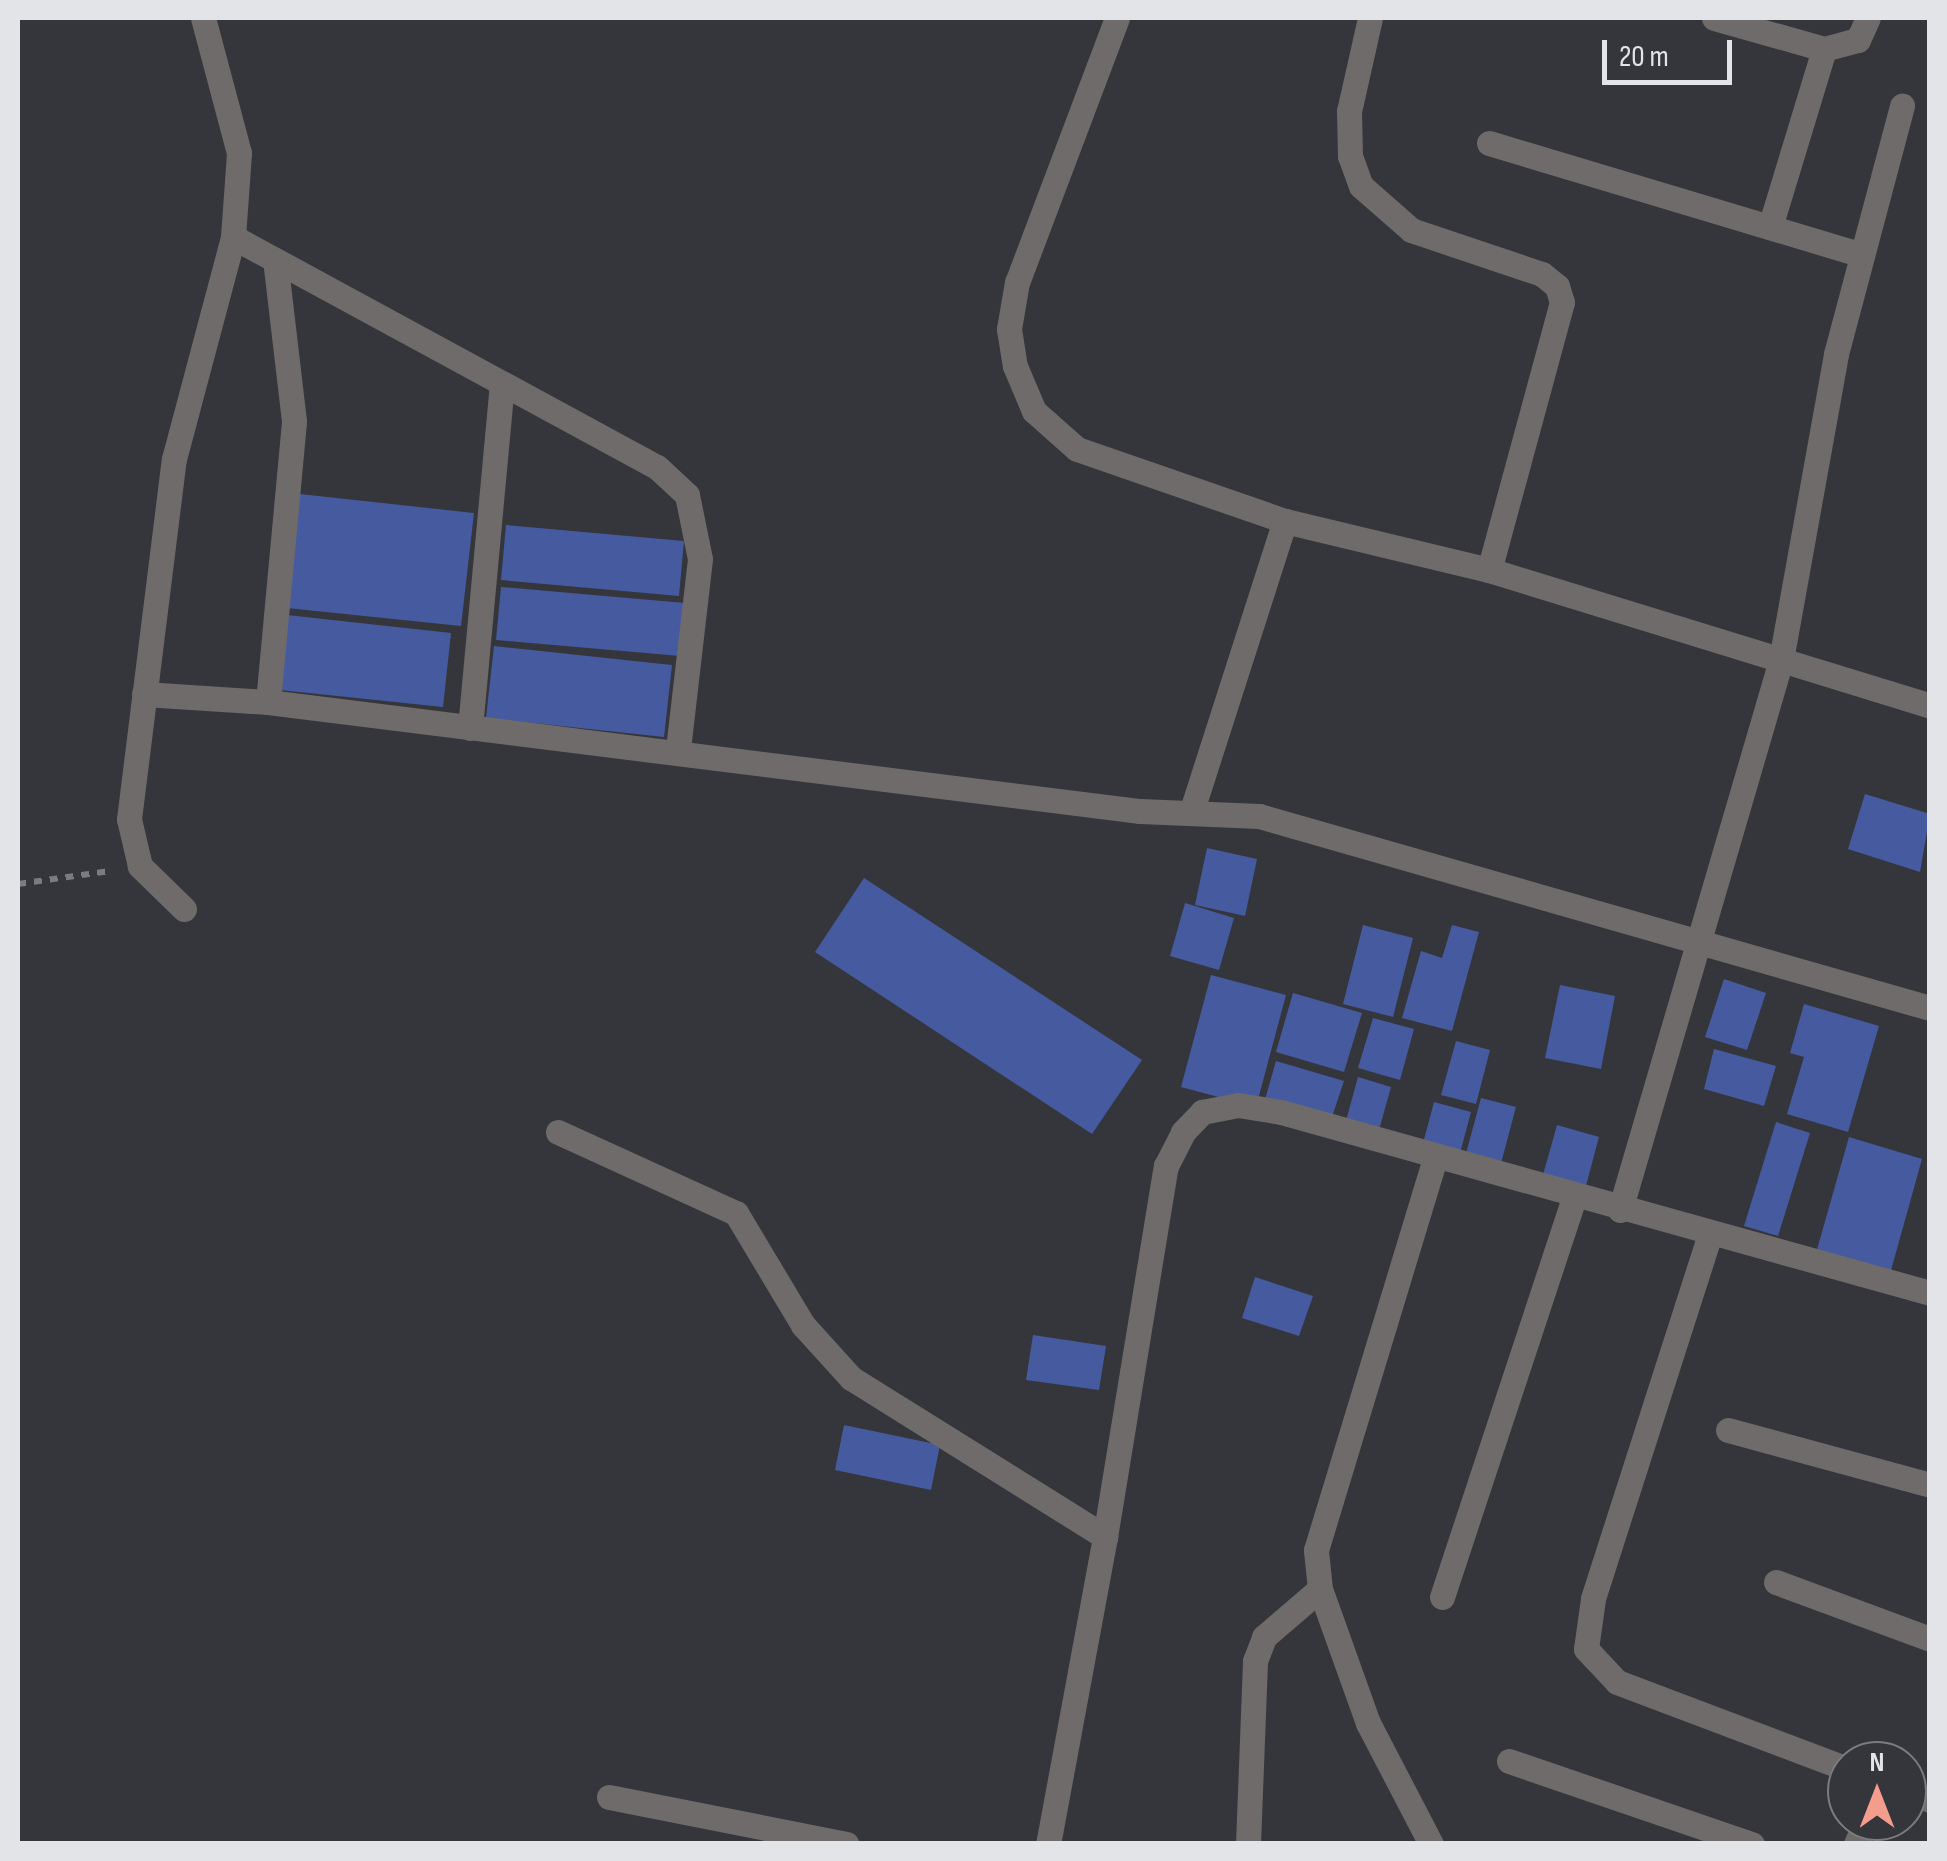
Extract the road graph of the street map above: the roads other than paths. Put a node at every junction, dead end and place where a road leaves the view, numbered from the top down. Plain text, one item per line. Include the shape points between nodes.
1 (203, 18) edge
2 (1117, 18) edge
3 (1370, 18) edge
4 (1714, 18) edge
5 (1868, 18) edge
6 (1824, 48) junction
7 (1902, 106) dead end
8 (1489, 143) dead end
9 (1770, 227) junction
10 (233, 238) junction
11 (1862, 254) junction
12 (275, 260) junction
13 (502, 383) junction
14 (1285, 521) junction
15 (1489, 570) junction
16 (1781, 660) junction
17 (144, 694) junction
18 (268, 702) junction
19 (1930, 706) edge
20 (470, 728) junction
21 (678, 750) junction
22 (1191, 813) junction
23 (184, 909) dead end
24 (1702, 946) junction
25 (1930, 1008) edge
26 (558, 1132) dead end
27 (1435, 1158) junction
28 (1574, 1196) junction
29 (1620, 1210) junction
30 (1710, 1234) junction
31 (1930, 1293) edge
32 (1728, 1430) dead end
33 (1930, 1485) edge
34 (1105, 1537) junction
35 (1776, 1582) dead end
36 (1320, 1590) junction
37 (1442, 1597) dead end
38 (1930, 1638) edge
39 (1827, 1760) edge
40 (1510, 1761) dead end
41 (609, 1797) dead end
42 (846, 1844) edge
43 (1048, 1844) edge
44 (1248, 1844) edge
45 (1431, 1844) edge
46 (1752, 1844) edge

1 - 10 street via 239,153
2 - 14 street via 1017,282 1009,329 1014,366 1034,412 1078,448
3 - 15 street via 1348,111 1350,156 1361,186 1411,230 1542,274 1558,286 1562,302
4 - 6 street
5 - 6 street via 1858,40
6 - 9 street
7 - 11 street
8 - 9 street
9 - 11 street
10 - 12 street
10 - 17 street via 174,458
11 - 16 street via 1836,354
12 - 13 street
12 - 18 street via 294,422
13 - 20 street
13 - 21 street via 657,467 687,495 700,559
14 - 15 street
14 - 22 street
15 - 16 street
16 - 19 street
16 - 24 street
17 - 18 street
17 - 23 street via 128,818 140,866
18 - 20 street
20 - 21 street
21 - 22 street
22 - 24 street via 1259,816
24 - 25 street
24 - 29 street
26 - 34 street via 736,1213 804,1325 851,1378
27 - 28 street
27 - 34 street via 1238,1105 1202,1112 1182,1132 1166,1166 1150,1242
27 - 36 street via 1322,1518
28 - 29 street
28 - 37 street
29 - 30 street
30 - 31 street
30 - 39 street via 1593,1600 1586,1649 1618,1682
32 - 33 street
34 - 43 street
35 - 38 street
36 - 44 street via 1264,1637 1255,1662
36 - 45 street via 1368,1723
40 - 46 street
41 - 42 street

